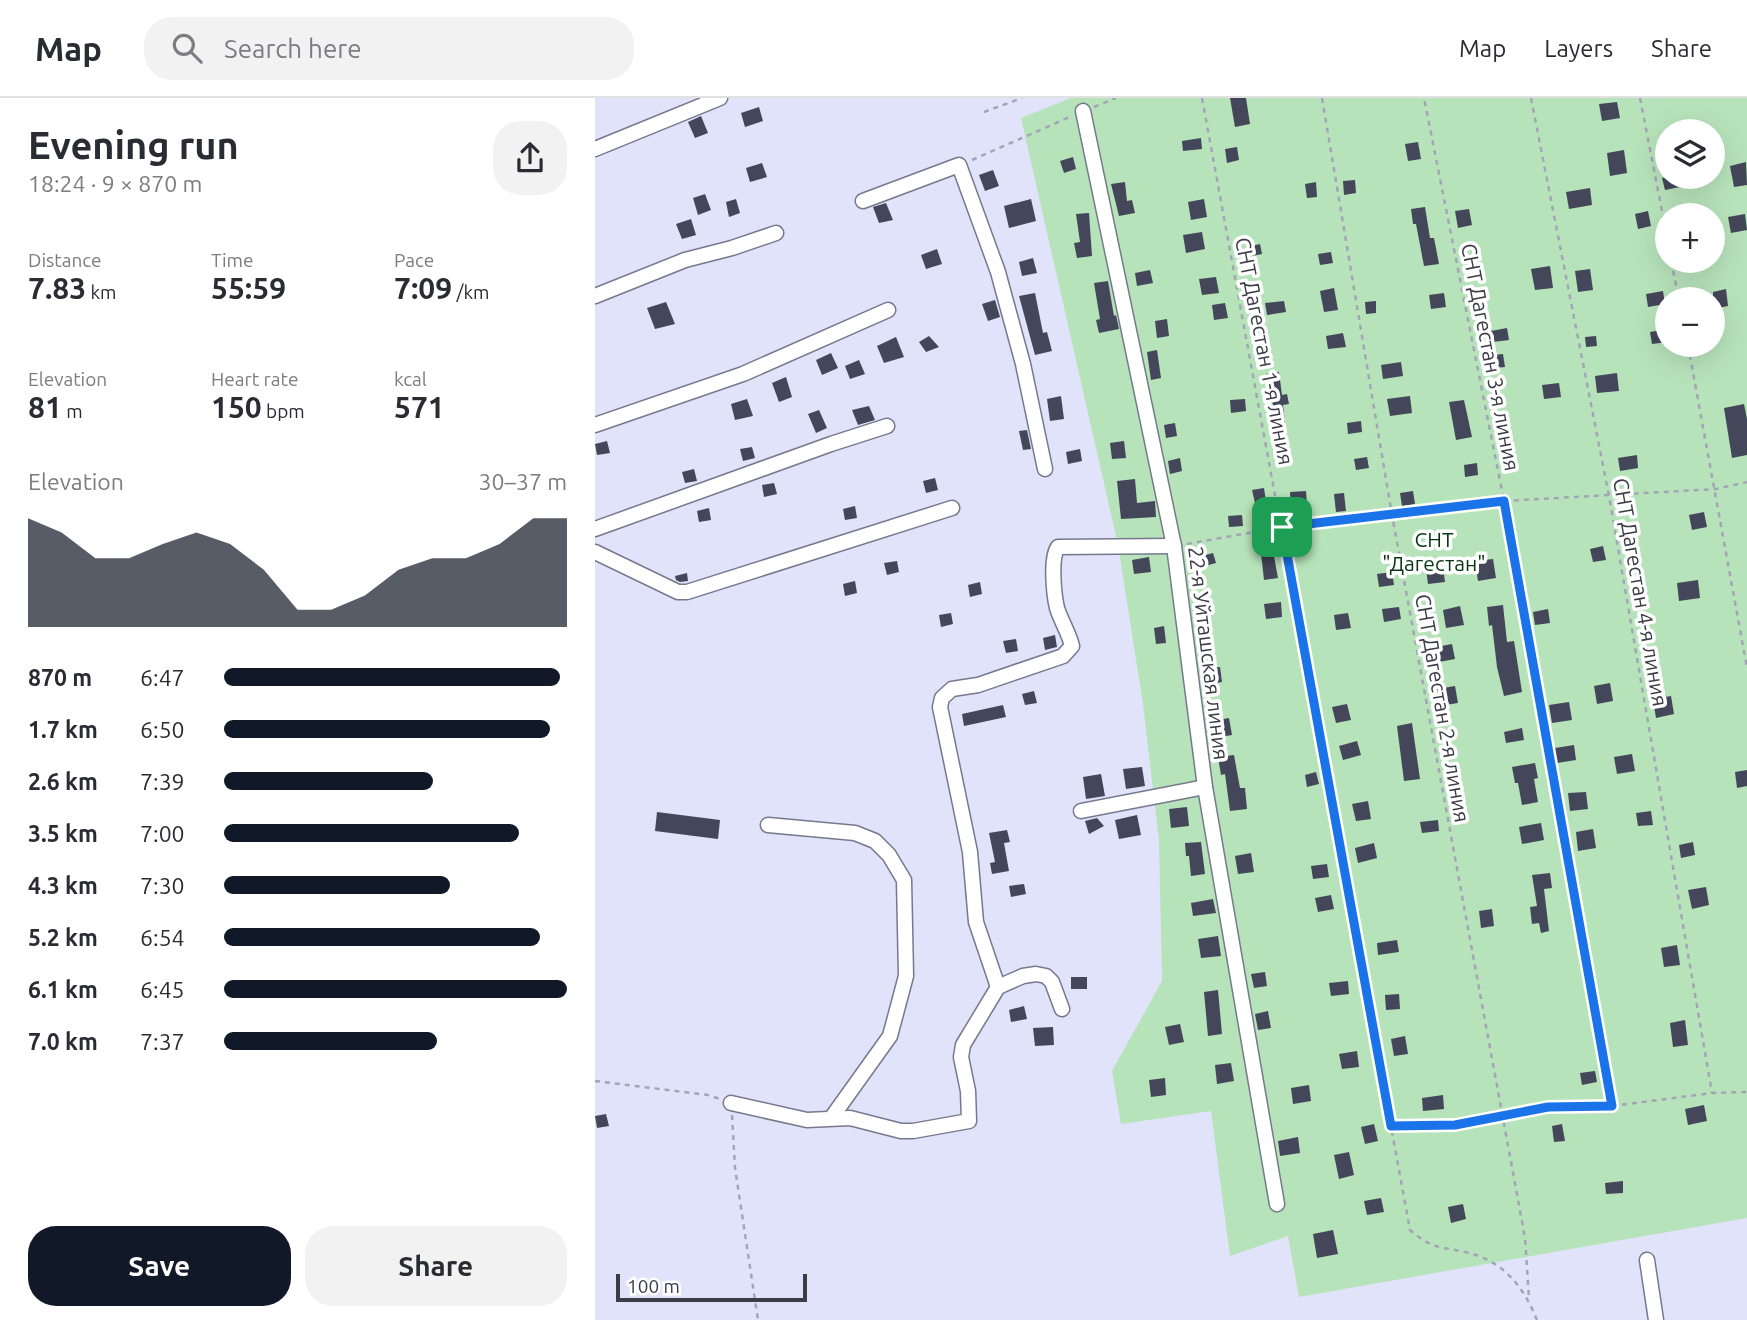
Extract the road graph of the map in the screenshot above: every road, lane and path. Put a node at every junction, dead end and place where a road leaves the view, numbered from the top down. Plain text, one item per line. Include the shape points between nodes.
1 (720, 98) edge
2 (1022, 98) edge
3 (1117, 98) edge
4 (1202, 98) edge
5 (1322, 98) edge
6 (1424, 98) edge
7 (1531, 98) edge
8 (1640, 98) edge
9 (1083, 111) junction
10 (984, 112) dead end
11 (595, 149) edge
12 (959, 165) junction
13 (863, 201) dead end
14 (1660, 203) edge
15 (776, 233) dead end
16 (595, 296) edge
17 (888, 310) dead end
18 (1690, 357) edge
19 (595, 425) edge
20 (887, 426) dead end
21 (1045, 469) dead end
22 (1747, 482) edge
23 (1716, 489) junction
24 (1609, 496) junction
25 (1504, 501) junction
26 (951, 508) dead end
27 (1392, 515) junction
28 (1282, 527) junction
29 (595, 528) edge
30 (1174, 546) junction
31 (595, 552) edge
32 (1747, 668) edge
33 (1205, 787) junction
34 (1081, 811) dead end
35 (768, 825) dead end
36 (998, 987) junction
37 (1062, 1009) dead end
38 (595, 1081) edge
39 (1747, 1092) edge
40 (1712, 1093) junction
41 (731, 1102) junction
42 (1612, 1106) junction
43 (832, 1117) junction
44 (1501, 1117) junction
45 (1391, 1126) junction
46 (1277, 1204) dead end
47 (1647, 1260) dead end
48 (1529, 1299) junction
49 (758, 1320) edge
50 (1537, 1320) edge
51 (1656, 1320) edge

1 - 11 street
2 - 10 path
3 - 9 path
4 - 28 path, СНТ Дагестан 1-я линия
5 - 27 path, СНТ Дагестан 2-я линия
6 - 25 path, СНТ Дагестан 3-я линия
7 - 24 path, СНТ Дагестан 4-я линия
8 - 14 path
9 - 12 path
9 - 30 street, 22-я Уйташская линия
12 - 13 street
12 - 21 street via 998,272
15 - 16 street via 685,260
17 - 19 street via 743,374
18 - 23 path
20 - 29 street
22 - 23 path
23 - 24 path
23 - 32 path
24 - 25 path
24 - 40 path, СНТ Дагестан 4-я линия
25 - 27 path
25 - 42 path, СНТ Дагестан 3-я линия
26 - 31 street via 687,593
27 - 28 path
27 - 44 path, СНТ Дагестан 2-я линия
28 - 30 path
28 - 45 path, СНТ Дагестан 1-я линия
30 - 33 street, 22-я Уйташская линия
30 - 36 street via 1058,547 1053,562 1057,608 1072,646 1069,651 978,685 952,689 941,698 970,852 975,922
33 - 34 street
33 - 46 street, 22-я Уйташская линия
35 - 43 street via 855,833 875,841 904,880 906,976 890,1036
36 - 37 street via 1023,976 1046,976
36 - 43 street via 963,1045 969,1121 901,1131
38 - 41 path
39 - 40 path
40 - 42 path
41 - 43 street via 807,1120
41 - 49 path via 735,1168
42 - 44 path via 1548,1107
44 - 45 path via 1455,1125
44 - 48 path, СНТ Дагестан 2-я линия via 1525,1238
45 - 48 path, СНТ Дагестан 1-я линия via 1410,1230 1437,1248 1483,1257 1502,1268
47 - 51 street
48 - 50 path

